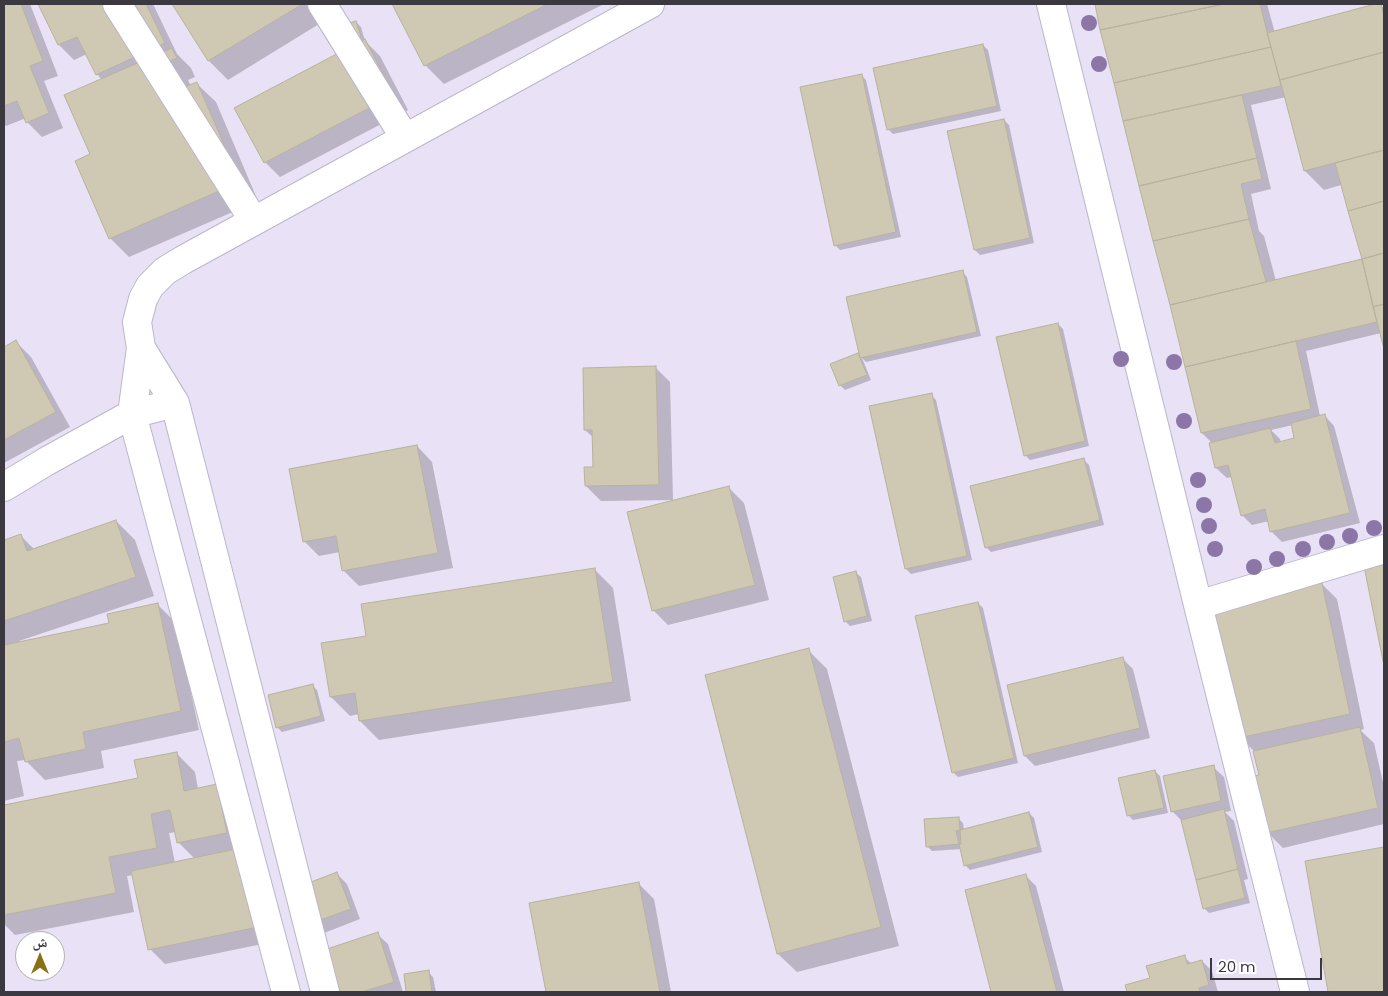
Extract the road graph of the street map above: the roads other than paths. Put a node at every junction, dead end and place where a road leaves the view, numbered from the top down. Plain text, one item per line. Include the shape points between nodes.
1 (117, 4) edge
2 (322, 4) edge
3 (650, 4) edge
4 (1051, 4) edge
5 (405, 138) junction
6 (254, 220) junction
7 (141, 348) junction
8 (175, 403) junction
9 (132, 414) junction
10 (4, 487) edge
11 (1384, 550) edge
12 (1198, 606) junction
13 (286, 992) edge
14 (325, 992) edge
15 (1295, 992) edge

1 - 6 street
2 - 5 street
3 - 5 street
4 - 12 street
5 - 6 street
6 - 7 street via 165,271 150,286 137,322
7 - 8 street
7 - 9 street
8 - 9 street
8 - 14 street
9 - 10 street
9 - 13 street
11 - 12 street
12 - 15 street

